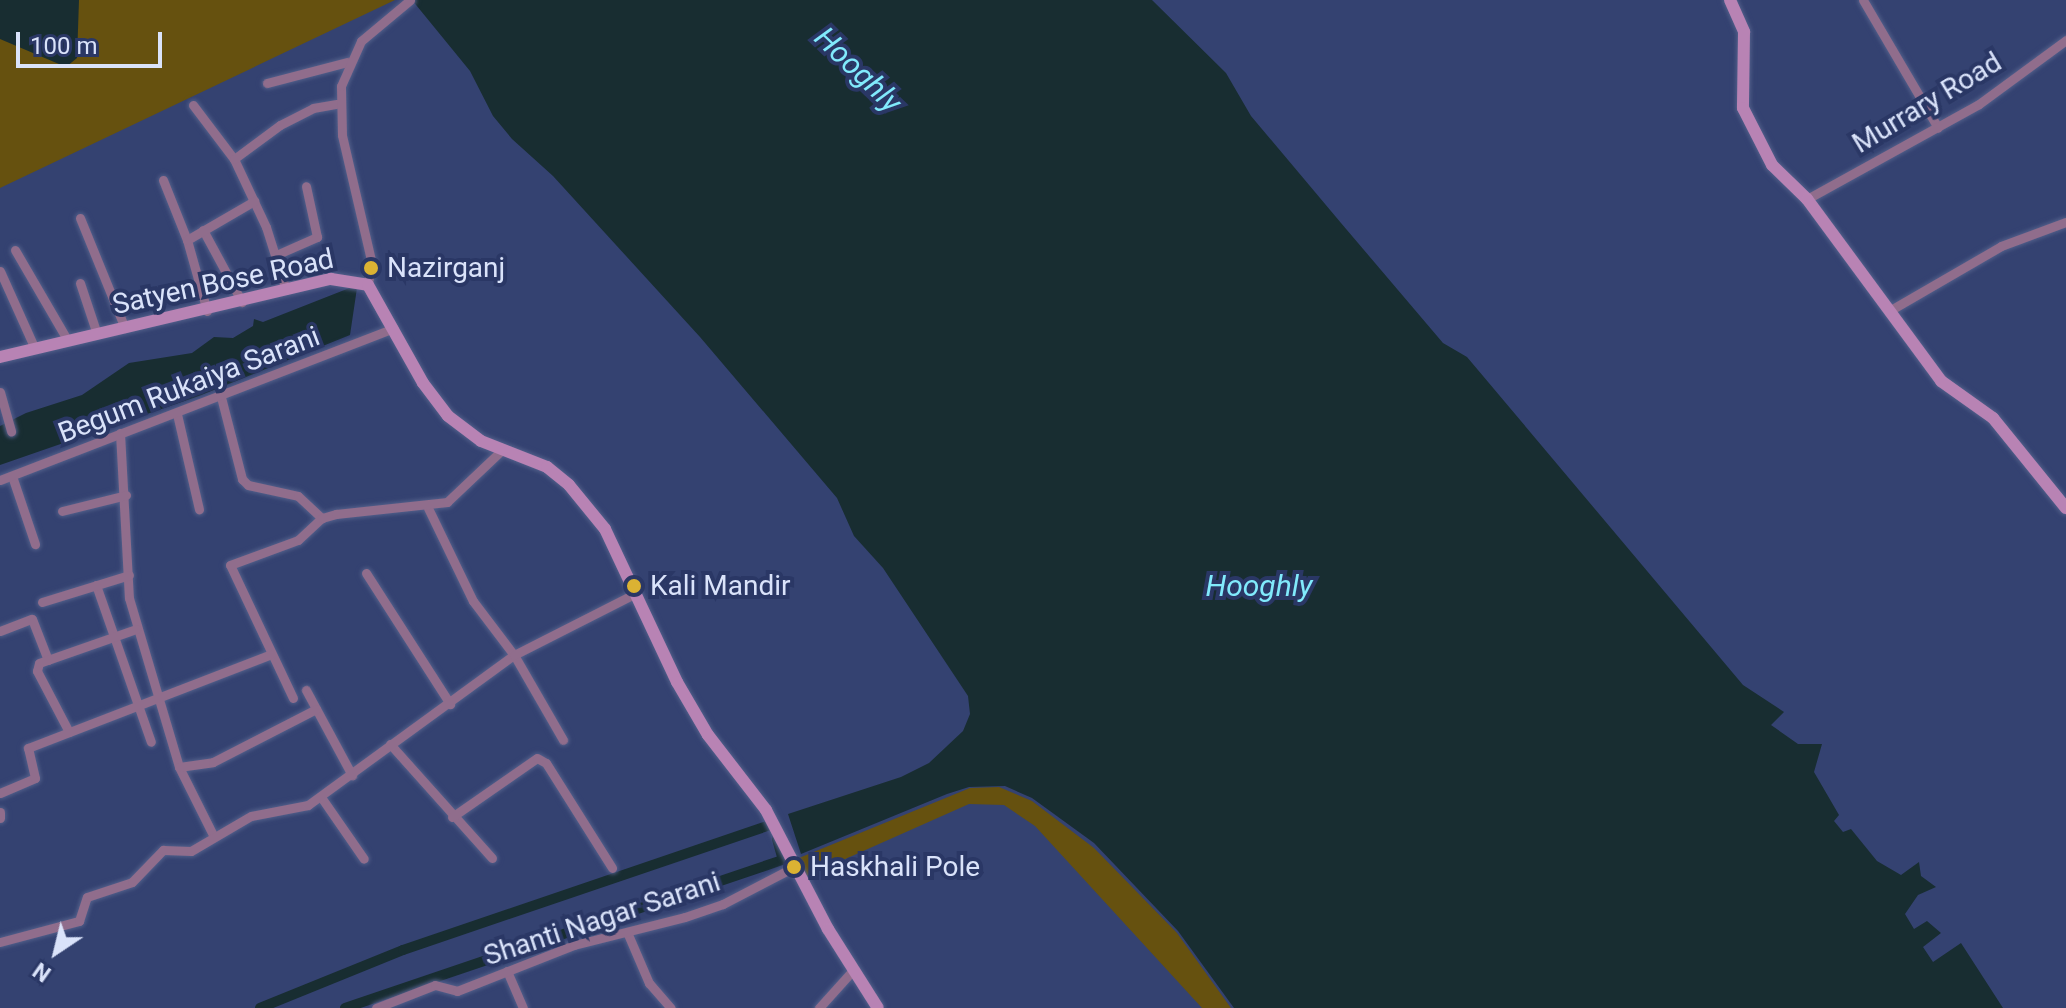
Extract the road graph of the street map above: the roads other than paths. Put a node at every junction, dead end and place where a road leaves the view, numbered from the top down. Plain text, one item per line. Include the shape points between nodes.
1 (410, 0) edge
2 (1730, 0) edge
3 (1863, 0) edge
4 (2066, 40) edge
5 (347, 62) junction
6 (267, 83) dead end
7 (340, 103) junction
8 (193, 105) dead end
9 (1938, 128) junction
10 (234, 159) junction
11 (163, 180) dead end
12 (306, 186) dead end
13 (1807, 199) junction
14 (254, 201) junction
15 (80, 218) dead end
16 (2066, 222) edge
17 (203, 230) junction
18 (187, 240) junction
19 (15, 250) dead end
20 (276, 255) junction
21 (0, 271) edge
22 (80, 283) dead end
23 (368, 285) junction
24 (286, 290) junction
25 (242, 302) junction
26 (207, 311) junction
27 (1889, 311) junction
28 (125, 328) junction
29 (394, 328) junction
30 (97, 334) junction
31 (68, 341) junction
32 (35, 349) junction
33 (0, 357) edge
34 (0, 392) edge
35 (221, 397) junction
36 (177, 414) junction
37 (11, 431) dead end
38 (120, 433) junction
39 (503, 449) junction
40 (12, 476) junction
41 (0, 480) edge
42 (126, 495) junction
43 (428, 508) junction
44 (2066, 508) edge
45 (199, 509) dead end
46 (62, 511) dead end
47 (322, 518) junction
48 (35, 544) dead end
49 (366, 573) dead end
50 (129, 575) junction
51 (96, 585) junction
52 (636, 593) junction
53 (42, 602) dead end
54 (136, 629) junction
55 (0, 631) edge
56 (111, 638) junction
57 (269, 655) junction
58 (514, 655) junction
59 (48, 660) junction
60 (306, 690) dead end
61 (293, 698) dead end
62 (156, 700) junction
63 (450, 704) junction
64 (138, 706) junction
65 (316, 709) junction
66 (69, 732) junction
67 (563, 740) dead end
68 (151, 742) dead end
69 (390, 744) junction
70 (179, 767) junction
71 (352, 775) junction
72 (0, 793) edge
73 (321, 797) junction
74 (0, 812) edge
75 (452, 817) junction
76 (0, 818) edge
77 (214, 837) junction
78 (492, 858) dead end
79 (364, 859) dead end
80 (793, 863) junction
81 (612, 868) dead end
82 (627, 932) junction
83 (0, 942) edge
84 (854, 969) junction
85 (507, 971) junction
86 (376, 1008) edge
87 (523, 1008) edge
88 (671, 1008) edge
89 (819, 1008) edge
90 (878, 1008) edge

1 - 5 street via 361,41
2 - 13 main road via 1744,32 1743,108 1772,165
3 - 9 street
4 - 9 street, Murrary Road
5 - 6 street
5 - 7 street
7 - 10 street via 313,108 280,125
7 - 23 street via 371,260
8 - 10 street
9 - 13 street, Murrary Road
10 - 14 street
11 - 18 street
12 - 20 street via 317,237
13 - 27 main road
14 - 17 street
14 - 20 street
15 - 28 street
16 - 27 street via 2001,246
17 - 18 street
17 - 25 street
18 - 26 street
19 - 31 street
20 - 24 street
21 - 32 street
22 - 30 street
23 - 24 main road, Satyen Bose Road via 345,278
23 - 29 main road, Satyen Bose Road
24 - 25 main road, Satyen Bose Road
25 - 26 main road, Satyen Bose Road
26 - 28 main road, Satyen Bose Road
27 - 44 main road via 1941,381 1993,418
28 - 30 main road, Satyen Bose Road
29 - 35 street, Begum Rukaiya Sarani
29 - 39 main road, Satyen Bose Road via 448,416
30 - 31 main road, Satyen Bose Road
31 - 32 main road, Satyen Bose Road
32 - 33 main road, Satyen Bose Road
34 - 37 street
35 - 36 street, Begum Rukaiya Sarani
35 - 47 street via 242,479 298,496
36 - 38 street, Begum Rukaiya Sarani
36 - 45 street
38 - 40 street, Begum Rukaiya Sarani
38 - 42 street
39 - 43 street via 456,495
39 - 52 main road, Satyen Bose Road via 539,462 569,485 605,529
40 - 41 street, Begum Rukaiya Sarani
40 - 48 street
42 - 46 street
42 - 50 street
43 - 47 street
43 - 58 street via 473,601
47 - 57 street via 298,540 230,565
49 - 63 street
50 - 51 street
50 - 54 street
51 - 53 street
51 - 56 street
52 - 58 street
52 - 80 main road, Satyen Bose Road via 692,707 780,835
54 - 56 street
54 - 62 street
55 - 59 street via 32,619
56 - 59 street
56 - 64 street
57 - 61 street
57 - 62 street
58 - 63 street
58 - 67 street
59 - 66 street via 39,663 37,671
60 - 65 street
62 - 64 street
62 - 70 street
63 - 69 street
64 - 66 street
64 - 68 street
65 - 70 street via 213,762
65 - 71 street
66 - 72 street via 28,748 35,778
69 - 71 street
69 - 75 street
70 - 77 street
71 - 73 street
73 - 77 street via 292,812 251,816
73 - 79 street
74 - 76 street
75 - 78 street
75 - 81 street via 537,758 546,763
77 - 83 street via 191,851 163,850 132,882 87,897 79,921
80 - 82 street, Shanti Nagar Sarani via 723,904
80 - 84 main road, Satyen Bose Road
82 - 85 street, Shanti Nagar Sarani
82 - 88 street via 649,983
84 - 89 street
84 - 90 main road, Satyen Bose Road
85 - 86 street, Shanti Nagar Sarani via 457,991 435,985
85 - 87 street

